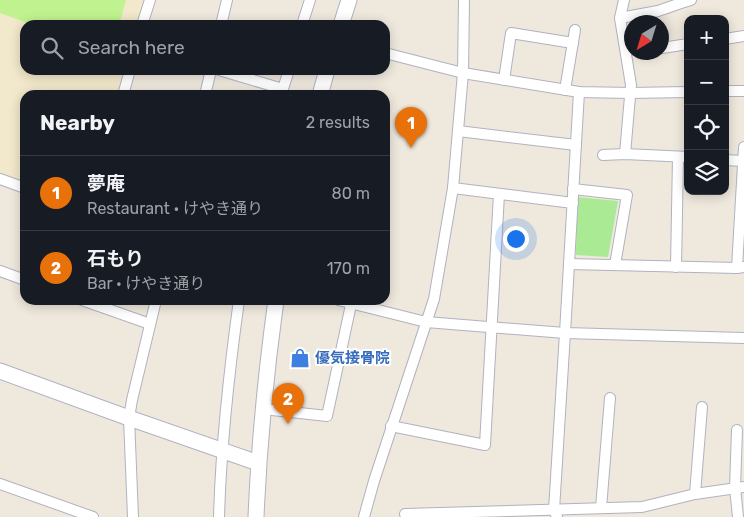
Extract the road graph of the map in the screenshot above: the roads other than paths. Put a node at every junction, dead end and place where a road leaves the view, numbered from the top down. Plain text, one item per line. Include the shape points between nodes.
1 (150, 0) edge
2 (227, 0) edge
3 (310, 0) edge
4 (349, 0) edge
5 (464, 0) edge
6 (624, 0) edge
7 (691, 0) edge
8 (620, 18) junction
9 (144, 20) edge
10 (222, 20) edge
11 (304, 20) edge
12 (343, 20) edge
13 (575, 30) dead end
14 (624, 32) edge
15 (744, 36) edge
16 (729, 38) edge
17 (573, 43) junction
18 (684, 45) edge
19 (669, 47) edge
20 (390, 54) edge
21 (630, 60) edge
22 (463, 73) junction
23 (128, 75) edge
24 (210, 75) edge
25 (233, 75) edge
26 (287, 75) edge
27 (326, 75) edge
28 (504, 80) junction
29 (124, 90) edge
30 (206, 90) edge
31 (276, 90) edge
32 (283, 90) edge
33 (321, 90) edge
34 (565, 90) junction
35 (729, 91) edge
36 (744, 91) edge
37 (579, 92) junction
38 (684, 92) edge
39 (630, 93) junction
40 (458, 131) junction
41 (576, 145) junction
42 (744, 146) edge
43 (625, 154) junction
44 (603, 155) dead end
45 (683, 157) edge
46 (729, 160) edge
47 (743, 160) edge
48 (0, 179) edge
49 (20, 186) edge
50 (453, 188) junction
51 (573, 189) junction
52 (499, 194) junction
53 (573, 203) junction
54 (742, 204) edge
55 (569, 264) junction
56 (615, 265) junction
57 (676, 267) junction
58 (741, 268) edge
59 (0, 271) edge
60 (20, 278) edge
61 (96, 305) edge
62 (155, 305) edge
63 (239, 305) edge
64 (275, 305) edge
65 (351, 305) edge
66 (363, 305) edge
67 (426, 322) junction
68 (150, 324) junction
69 (492, 327) junction
70 (565, 333) junction
71 (744, 338) edge
72 (0, 371) edge
73 (610, 398) dead end
74 (702, 407) dead end
75 (263, 409) junction
76 (129, 418) junction
77 (391, 426) junction
78 (737, 430) dead end
79 (223, 451) junction
80 (258, 463) junction
81 (0, 484) edge
82 (739, 488) edge
83 (695, 494) junction
84 (642, 506) junction
85 (601, 508) junction
86 (555, 513) edge
87 (405, 514) dead end
88 (490, 514) edge
89 (93, 517) edge
90 (133, 517) edge
91 (219, 517) edge
92 (256, 517) edge
93 (364, 517) edge
94 (645, 517) edge
95 (738, 517) edge

1 - 9 street
2 - 10 street
3 - 11 street
4 - 12 street
5 - 22 street
6 - 8 street
7 - 8 street via 658,11
8 - 14 street
13 - 17 street
15 - 16 street
17 - 28 street via 511,33
17 - 34 street
18 - 19 street
20 - 22 street
21 - 39 street
22 - 28 street
22 - 40 street
23 - 29 street
24 - 30 street
25 - 31 street
26 - 32 street
27 - 33 street
28 - 34 street
34 - 37 street
35 - 36 street
37 - 39 street
37 - 41 street
38 - 39 street
39 - 43 street
40 - 41 street
40 - 50 street
41 - 51 street
42 - 47 street
43 - 44 street
43 - 45 street
45 - 57 street
46 - 47 street
47 - 54 street
48 - 49 street
50 - 52 street
50 - 67 street via 434,299
51 - 53 street
51 - 56 street via 627,195
52 - 53 street
52 - 69 street
53 - 55 street
54 - 58 street
55 - 56 street
55 - 70 street
56 - 57 street
57 - 58 street
59 - 60 street
61 - 68 street
62 - 68 street
63 - 79 street
64 - 75 street
65 - 75 street via 327,416
66 - 67 street
67 - 69 street
67 - 77 street
68 - 76 street
69 - 70 street
69 - 77 street via 485,445
70 - 71 street
70 - 86 street
72 - 76 street
73 - 85 street
74 - 83 street
75 - 80 street
76 - 79 street
76 - 90 street
77 - 93 street
78 - 82 street
79 - 80 street
79 - 91 street
80 - 92 street
81 - 89 street
82 - 83 street
82 - 95 street
83 - 84 street
84 - 85 street
84 - 94 street
85 - 86 street
86 - 88 street
87 - 88 street

